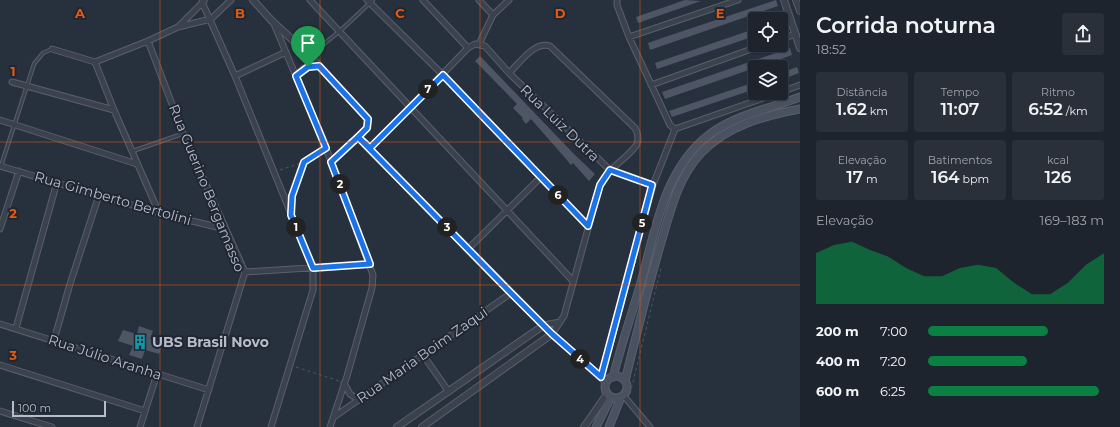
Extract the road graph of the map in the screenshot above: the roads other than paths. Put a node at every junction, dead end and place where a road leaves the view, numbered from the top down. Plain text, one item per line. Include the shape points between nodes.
1 (231, 0) edge
2 (253, 0) edge
3 (310, 0) edge
4 (423, 0) edge
5 (479, 0) edge
6 (509, 0) edge
7 (617, 0) edge
8 (738, 0) edge
9 (784, 0) edge
10 (796, 0) edge
11 (203, 1) edge
12 (370, 1) edge
13 (800, 11) edge
14 (493, 15) junction
15 (211, 19) junction
16 (272, 21) junction
17 (178, 27) junction
18 (340, 31) junction
19 (796, 34) junction
20 (629, 37) junction
21 (788, 37) edge
22 (148, 41) junction
23 (479, 44) junction
24 (468, 48) junction
25 (800, 48) edge
26 (52, 49) joint
27 (748, 50) edge
28 (286, 52) junction
29 (310, 56) junction
30 (95, 62) junction
31 (319, 66) junction
32 (509, 73) junction
33 (443, 75) junction
34 (236, 76) junction
35 (296, 76) junction
36 (12, 82) dead end
37 (650, 85) junction
38 (800, 85) edge
39 (27, 87) junction
40 (788, 89) edge
41 (800, 97) edge
42 (758, 100) edge
43 (410, 108) junction
44 (800, 109) edge
45 (114, 110) junction
46 (0, 120) edge
47 (15, 124) junction
48 (675, 129) junction
49 (183, 133) junction
50 (358, 137) junction
51 (370, 148) junction
52 (132, 152) junction
53 (331, 162) junction
54 (137, 164) junction
55 (1, 166) edge
56 (610, 170) junction
57 (19, 171) junction
58 (541, 177) junction
59 (57, 182) junction
60 (652, 185) junction
61 (99, 195) junction
62 (506, 211) junction
63 (159, 213) junction
64 (588, 226) junction
65 (0, 229) edge
66 (225, 229) junction
67 (468, 249) junction
68 (370, 264) junction
69 (313, 268) junction
70 (245, 272) junction
71 (574, 281) junction
72 (511, 293) junction
73 (560, 322) junction
74 (544, 325) junction
75 (0, 326) edge
76 (16, 328) junction
77 (552, 334) junction
78 (54, 340) junction
79 (423, 355) junction
80 (0, 365) edge
81 (157, 374) junction
82 (613, 376) junction
83 (604, 380) junction
84 (625, 381) junction
85 (344, 383) junction
86 (209, 390) junction
87 (449, 392) junction
88 (609, 395) junction
89 (622, 396) junction
90 (359, 400) junction
91 (0, 411) edge
92 (145, 411) junction
93 (334, 417) junction
94 (401, 426) edge
95 (52, 427) edge
96 (140, 427) edge
97 (197, 427) edge
98 (271, 427) edge
99 (330, 427) edge
100 (422, 427) edge
101 (584, 427) edge
102 (596, 427) edge
103 (609, 427) edge
104 (650, 427) edge

1 - 15 street
2 - 16 street
3 - 18 street
4 - 24 street
5 - 14 street
6 - 14 street
7 - 20 street
8 - 20 street
9 - 19 street
10 - 13 street
11 - 15 street
11 - 17 street
12 - 18 lane
12 - 33 street
14 - 23 street
15 - 17 street
15 - 34 street
16 - 28 street
16 - 29 street
17 - 22 street
18 - 29 lane
18 - 43 street
19 - 21 street
19 - 25 street
20 - 37 street
22 - 30 street
22 - 49 street, Rua Guerino Bergamasso
23 - 24 street
23 - 32 street, Rua Luiz Dutra via 485,46
24 - 33 street
26 - 30 street
26 - 39 lane via 46,50 38,58
27 - 37 street
28 - 34 street
28 - 35 street
29 - 31 street
30 - 45 street
31 - 35 street via 304,68
31 - 50 street via 368,119 367,128
32 - 56 street, Rua Luiz Dutra
32 - 56 street via 534,48 543,45 554,49 635,128 638,137 634,148
33 - 43 street
33 - 58 street
34 - 69 street
35 - 53 street
36 - 39 street
37 - 48 street via 670,125
38 - 40 street
39 - 45 street
39 - 47 lane
41 - 82 main road via 742,116 716,131 697,146 676,174 662,207
42 - 48 street
43 - 51 street
43 - 62 street
44 - 84 main road via 764,116 737,127 702,152 687,171 676,193 650,280
45 - 52 street
46 - 47 street
47 - 54 street
47 - 55 lane
48 - 60 street
49 - 52 lane
49 - 66 street, Rua Guerino Bergamasso
50 - 51 street
50 - 53 street
51 - 67 street
52 - 54 street
53 - 68 street
54 - 63 street
55 - 57 street, Rua Gimberto Bertolini
56 - 60 street, Rua Luiz Dutra
56 - 64 street via 600,185
57 - 59 street, Rua Gimberto Bertolini
57 - 65 street
58 - 62 street
58 - 64 street
59 - 61 street, Rua Gimberto Bertolini
59 - 76 street
60 - 83 street
61 - 63 street, Rua Gimberto Bertolini
61 - 78 street
62 - 67 street
62 - 71 street
63 - 66 street, Rua Gimberto Bertolini
64 - 71 street
66 - 70 street, Rua Guerino Bergamasso
67 - 72 street
68 - 69 street
68 - 85 street via 373,275 372,288
69 - 70 street
69 - 98 street via 313,290
70 - 86 street, Rua Guerino Bergamasso
71 - 73 street
72 - 74 street
72 - 79 street, Rua Maria Boim Zaqui
73 - 74 street
73 - 77 street
74 - 77 street
74 - 87 street
75 - 76 street, Rua Júlio Aranha
76 - 78 street, Rua Júlio Aranha
77 - 83 street
77 - 100 street
78 - 81 street, Rua Júlio Aranha
79 - 87 street
79 - 90 street, Rua Maria Boim Zaqui
80 - 92 street
81 - 86 street, Rua Júlio Aranha
81 - 92 street
82 - 83 main road
82 - 84 main road
83 - 88 main road via 605,390
84 - 89 main road via 626,391
85 - 90 street via 350,394
85 - 93 street
86 - 97 street, Rua Guerino Bergamasso
87 - 94 street
88 - 89 main road
88 - 101 street
88 - 102 main road
89 - 103 main road
89 - 104 street
90 - 93 street, Rua Maria Boim Zaqui
91 - 95 street
92 - 96 street
93 - 99 street

